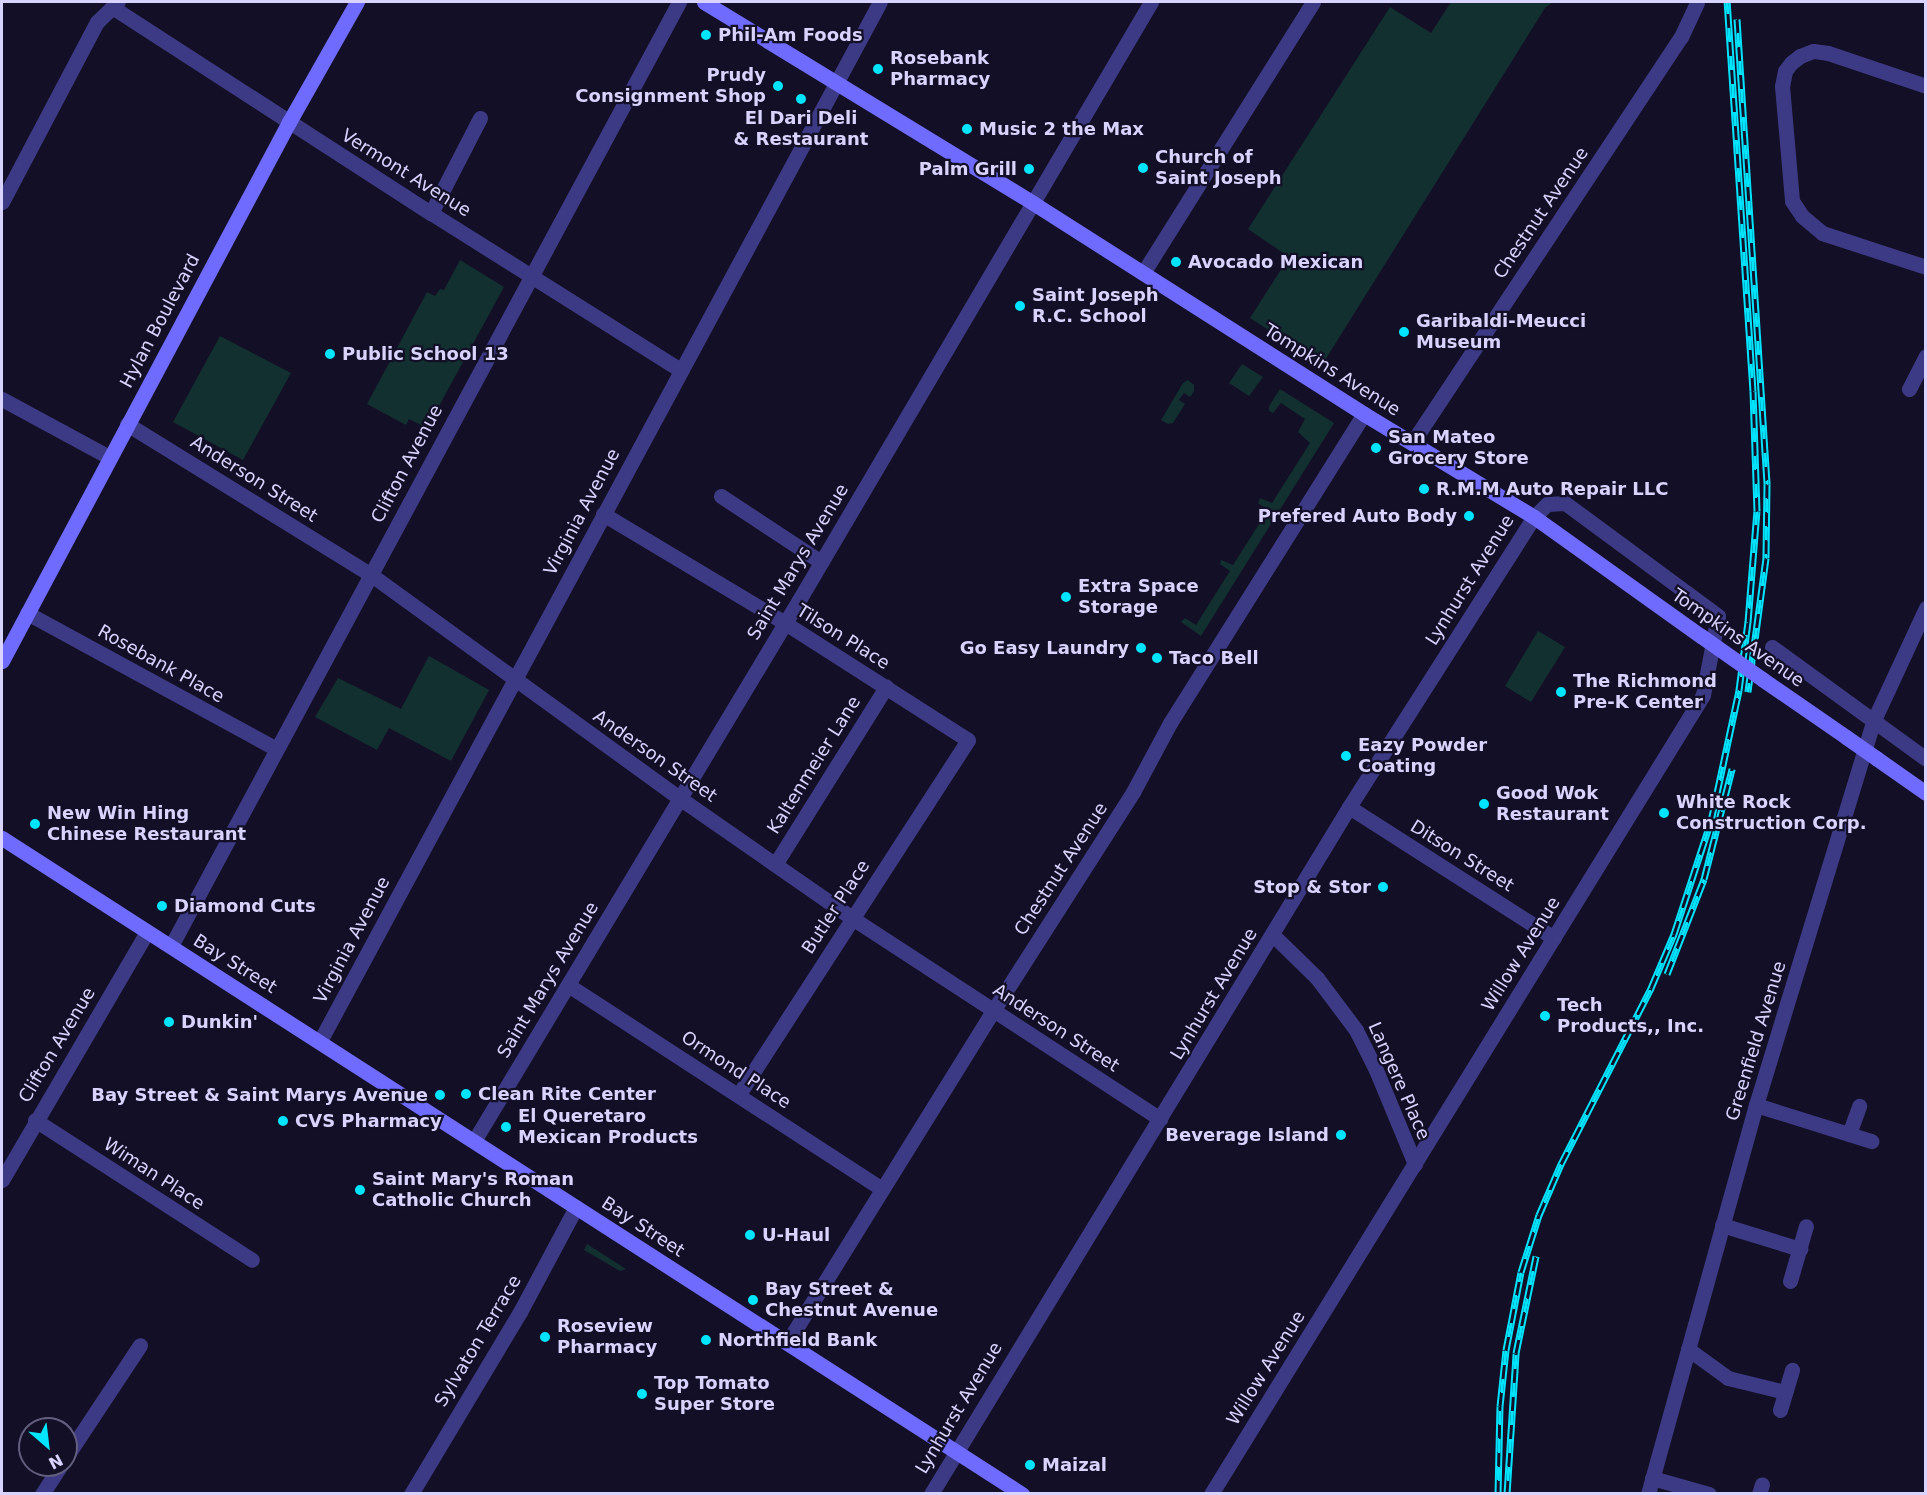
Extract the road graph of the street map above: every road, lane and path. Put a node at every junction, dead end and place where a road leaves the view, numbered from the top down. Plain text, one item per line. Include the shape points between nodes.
1 (357, 2) edge
2 (679, 2) edge
3 (704, 2) edge
4 (880, 2) edge
5 (1151, 2) edge
6 (1313, 2) edge
7 (1697, 2) edge
8 (115, 4) edge
9 (836, 83) junction
10 (1926, 87) edge
11 (480, 118) dead end
12 (289, 122) junction
13 (2, 198) edge
14 (1033, 203) junction
15 (431, 213) junction
16 (1926, 267) edge
17 (1143, 273) junction
18 (531, 274) junction
19 (1926, 356) edge
20 (680, 370) junction
21 (1909, 389) dead end
22 (2, 399) edge
23 (1364, 414) junction
24 (128, 424) junction
25 (1412, 443) junction
26 (109, 457) junction
27 (722, 496) dead end
28 (603, 514) junction
29 (1534, 517) junction
30 (821, 562) junction
31 (370, 574) junction
32 (1926, 608) edge
33 (27, 613) junction
34 (785, 623) junction
35 (1772, 647) dead end
36 (2, 661) edge
37 (514, 679) junction
38 (886, 687) junction
39 (1873, 722) junction
40 (968, 740) joint
41 (276, 749) junction
42 (1926, 759) edge
43 (1926, 793) edge
44 (678, 797) junction
45 (1349, 807) junction
46 (2, 838) edge
47 (776, 863) junction
48 (852, 918) junction
49 (147, 932) junction
50 (1273, 935) junction
51 (1554, 938) junction
52 (171, 946) junction
53 (568, 985) junction
54 (993, 1011) junction
55 (320, 1041) junction
56 (738, 1095) junction
57 (1756, 1106) junction
58 (1859, 1106) dead end
59 (1160, 1119) junction
60 (34, 1120) junction
61 (1849, 1134) junction
62 (1870, 1141) dead end
63 (474, 1142) junction
64 (1415, 1164) junction
65 (2, 1180) edge
66 (882, 1189) junction
67 (576, 1207) junction
68 (1722, 1225) junction
69 (1806, 1226) dead end
70 (1800, 1249) junction
71 (252, 1260) dead end
72 (1790, 1281) dead end
73 (787, 1343) junction
74 (140, 1345) dead end
75 (1688, 1349) junction
76 (1792, 1370) dead end
77 (1785, 1392) junction
78 (1780, 1410) dead end
79 (78, 1439) edge
80 (955, 1450) junction
81 (53, 1477) edge
82 (1652, 1478) junction
83 (42, 1494) edge
84 (411, 1494) edge
85 (931, 1494) edge
86 (1022, 1494) edge
87 (1211, 1494) edge
88 (1648, 1494) edge
89 (1709, 1494) edge

1 - 12 main road, Hylan Boulevard
2 - 18 street, Clifton Avenue
3 - 9 main road, Tompkins Avenue
4 - 9 street, Virginia Avenue
5 - 14 street, Saint Marys Avenue
6 - 17 street
7 - 25 street, Chestnut Avenue via 1681,37
8 - 12 street, Vermont Avenue
8 - 13 street via 97,22
9 - 14 main road, Tompkins Avenue
9 - 20 street, Virginia Avenue
10 - 16 street via 1813,51 1791,63 1782,86 1792,201 1802,216 1822,233
11 - 15 street
12 - 15 street, Vermont Avenue
12 - 24 main road, Hylan Boulevard
14 - 17 main road, Tompkins Avenue
14 - 30 street, Saint Marys Avenue
15 - 18 street, Vermont Avenue
17 - 23 main road, Tompkins Avenue
18 - 20 street, Vermont Avenue
18 - 31 street, Clifton Avenue
19 - 21 street
20 - 28 street, Virginia Avenue
22 - 26 street
23 - 25 main road, Tompkins Avenue
23 - 54 street, Chestnut Avenue via 1170,723 1133,792
24 - 26 main road, Hylan Boulevard
24 - 31 street, Anderson Street
25 - 29 main road, Tompkins Avenue
26 - 33 main road, Hylan Boulevard
27 - 30 street
28 - 34 street, Tilson Place
28 - 37 street, Virginia Avenue
29 - 43 main road, Tompkins Avenue, bridge
29 - 45 street, Lynhurst Avenue
29 - 51 street, Willow Avenue via 1547,504 1565,503 1718,616 1703,695
30 - 34 street, Saint Marys Avenue
31 - 37 street, Anderson Street
31 - 41 street, Clifton Avenue
32 - 39 street, Greenfield Avenue
33 - 36 main road, Hylan Boulevard
33 - 41 street, Rosebank Place
34 - 38 street, Tilson Place
34 - 44 street, Saint Marys Avenue
35 - 39 street
37 - 44 street, Anderson Street
37 - 55 street, Virginia Avenue
38 - 40 street, Tilson Place
38 - 47 street, Kaltenmeier Lane
39 - 42 street
39 - 57 street, Greenfield Avenue
40 - 48 street, Butler Place
41 - 52 street, Clifton Avenue
44 - 47 street, Anderson Street
44 - 53 street, Saint Marys Avenue
45 - 50 street, Lynhurst Avenue
45 - 51 street, Ditson Street
46 - 49 main road, Bay Street
47 - 48 street, Anderson Street
48 - 54 street, Anderson Street
48 - 56 street, Butler Place
49 - 52 main road, Bay Street
49 - 60 street, Clifton Avenue
50 - 59 street, Lynhurst Avenue
50 - 64 street, Langere Place via 1317,978 1356,1030
51 - 64 street, Willow Avenue
52 - 55 main road, Bay Street
53 - 56 street, Ormond Place
53 - 63 street, Saint Marys Avenue
54 - 59 street, Anderson Street
54 - 66 street, Chestnut Avenue
55 - 63 main road, Bay Street
56 - 66 street, Ormond Place
57 - 61 street
57 - 68 street, Greenfield Avenue
58 - 61 street
59 - 80 street, Lynhurst Avenue
60 - 65 street, Clifton Avenue
60 - 71 street, Wiman Place
61 - 62 street
63 - 67 main road, Bay Street
64 - 87 street, Willow Avenue
66 - 73 street, Chestnut Avenue
67 - 73 main road, Bay Street
67 - 84 street, Sylvaton Terrace via 520,1312
68 - 70 street
68 - 75 street, Greenfield Avenue
69 - 70 street
70 - 72 street
73 - 80 main road, Bay Street
74 - 79 street
75 - 77 street via 1728,1378
75 - 82 street, Greenfield Avenue
76 - 77 street
77 - 78 street
80 - 85 street, Lynhurst Avenue
80 - 86 main road, Bay Street
81 - 83 street
82 - 88 street, Greenfield Avenue
82 - 89 street

